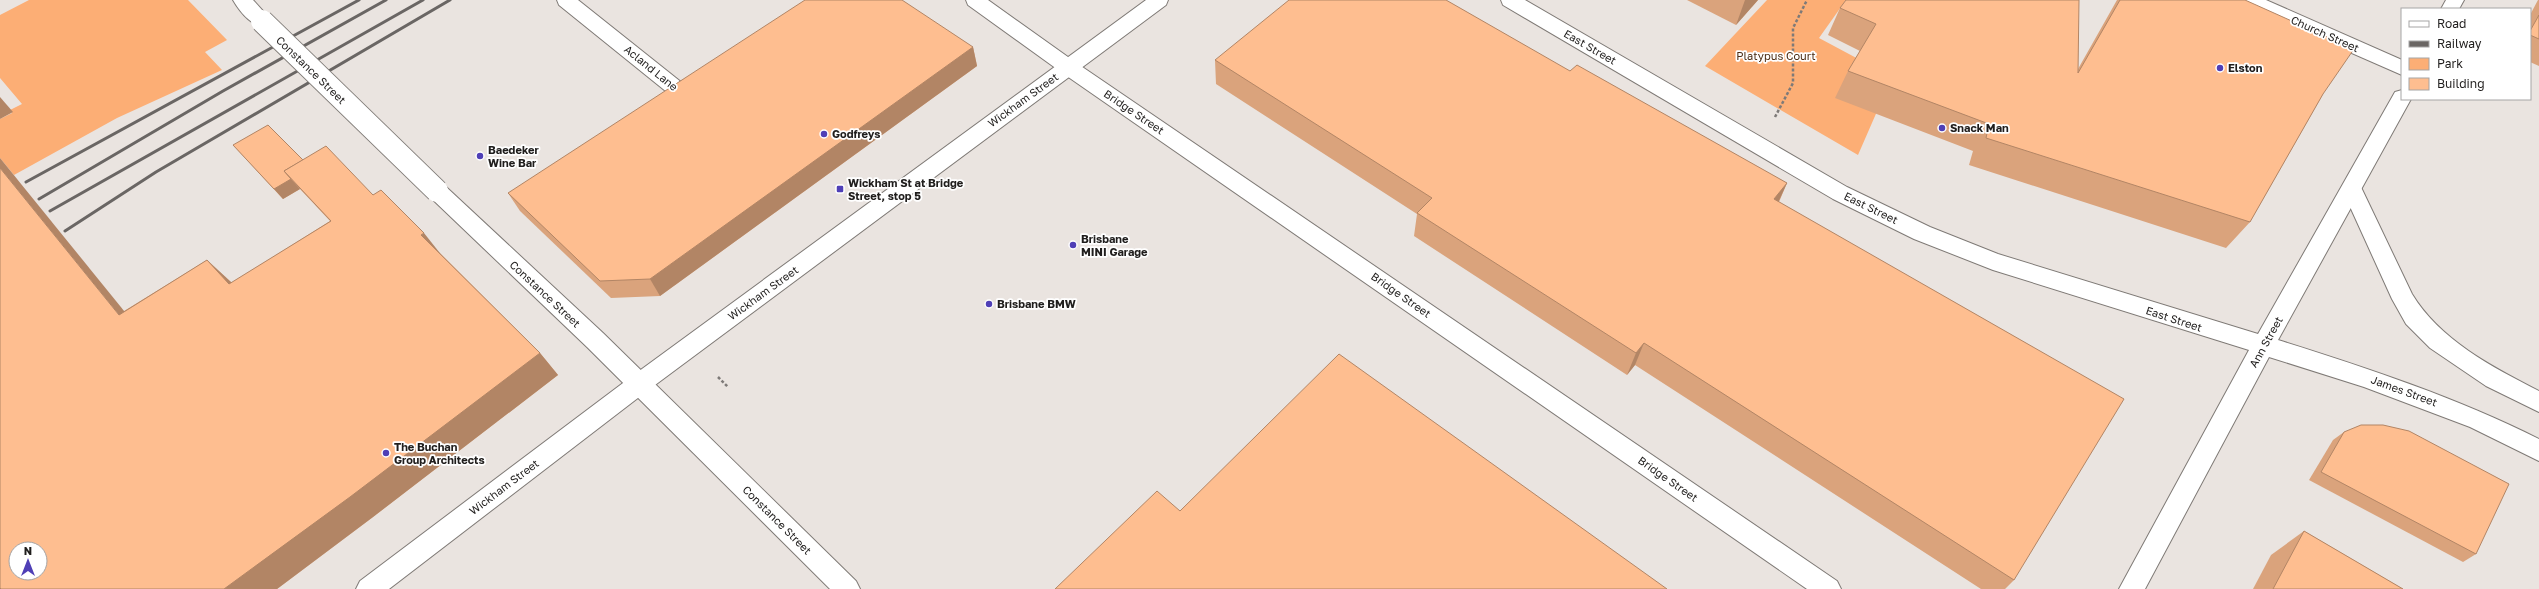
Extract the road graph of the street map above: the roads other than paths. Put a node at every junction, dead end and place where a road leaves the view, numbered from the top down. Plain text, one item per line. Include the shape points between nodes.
1 (242, 0) edge
2 (566, 0) edge
3 (975, 0) edge
4 (1159, 0) edge
5 (1510, 0) edge
6 (2248, 0) edge
7 (1068, 67) junction
8 (2401, 68) edge
9 (713, 70) edge
10 (2401, 99) edge
11 (2352, 189) junction
12 (2263, 346) junction
13 (639, 384) junction
14 (2539, 402) edge
15 (2539, 451) edge
16 (369, 589) edge
17 (847, 589) edge
18 (1828, 589) edge
19 (2132, 589) edge

1 - 13 main road, Constance Street, bridge via 437,192
2 - 9 main road, Acland Lane via 680,92
3 - 7 main road, Bridge Street
4 - 7 main road, Wickham Street
5 - 12 main road, East Street via 1840,192 1922,233 1993,261
6 - 8 main road, Church Street
7 - 13 main road, Wickham Street
7 - 18 main road, Bridge Street
10 - 11 main road, Ann Street
11 - 12 main road, Ann Street
11 - 14 main road via 2403,299 2414,317 2438,341 2482,371
12 - 15 main road, James Street via 2368,378 2438,404 2478,420
12 - 19 main road, Ann Street
13 - 16 main road, Wickham Street
13 - 17 main road, Constance Street

